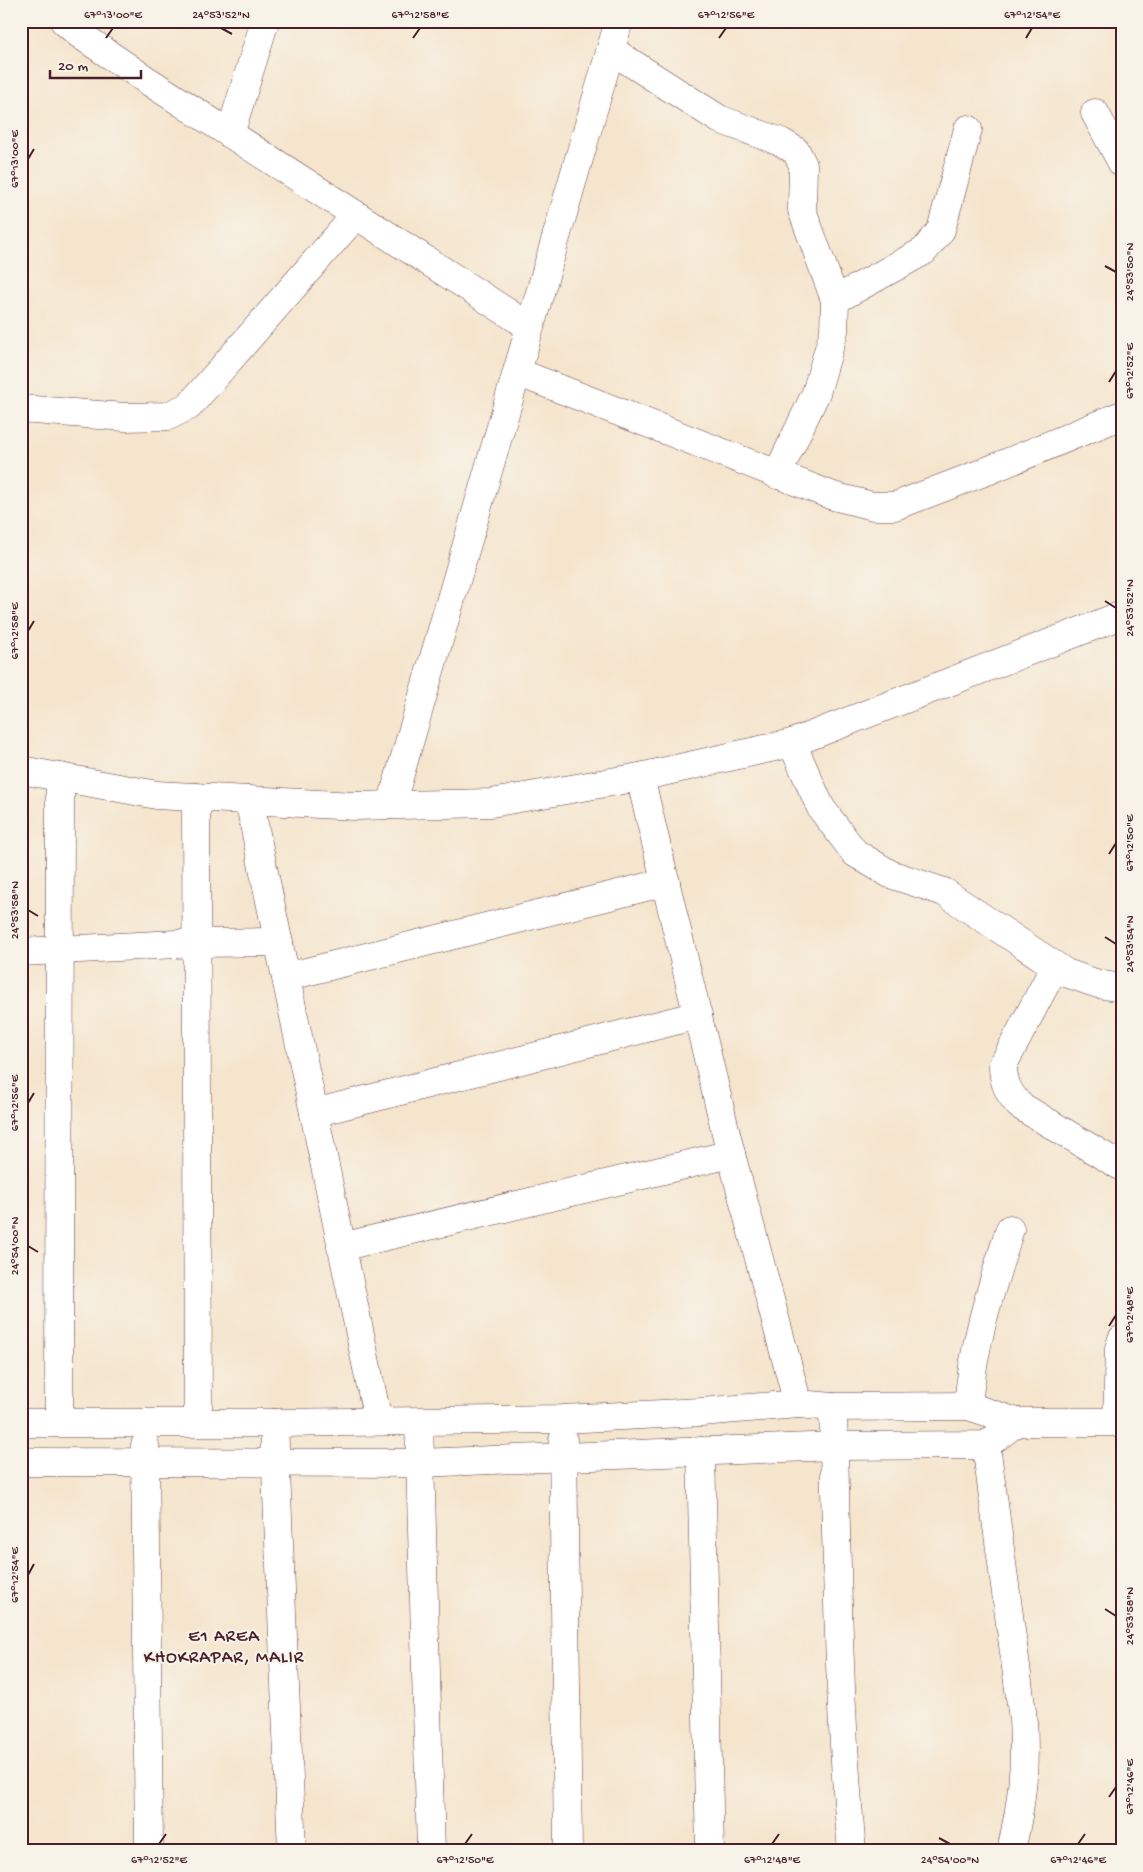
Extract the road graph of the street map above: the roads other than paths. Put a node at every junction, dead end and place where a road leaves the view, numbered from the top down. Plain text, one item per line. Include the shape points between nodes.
1 (64, 21) edge
2 (265, 21) edge
3 (619, 21) edge
4 (611, 50) junction
5 (1095, 114) dead end
6 (968, 129) dead end
7 (230, 134) junction
8 (1122, 163) edge
9 (356, 215) junction
10 (835, 300) junction
11 (530, 327) junction
12 (517, 372) junction
13 (21, 409) edge
14 (1122, 415) edge
15 (777, 475) junction
16 (1122, 615) edge
17 (792, 743) junction
18 (21, 770) edge
19 (60, 777) junction
20 (640, 778) junction
21 (196, 797) junction
22 (249, 800) junction
23 (391, 805) junction
24 (666, 882) junction
25 (279, 942) junction
26 (196, 943) junction
27 (59, 950) junction
28 (21, 952) edge
29 (1055, 966) junction
30 (286, 977) junction
31 (1122, 988) edge
32 (698, 1015) junction
33 (314, 1113) junction
34 (732, 1154) junction
35 (1122, 1168) edge
36 (1010, 1229) dead end
37 (341, 1247) junction
38 (1122, 1339) edge
39 (798, 1404) junction
40 (968, 1406) junction
41 (833, 1407) junction
42 (563, 1419) junction
43 (378, 1421) junction
44 (59, 1422) junction
45 (144, 1422) junction
46 (198, 1422) junction
47 (419, 1422) junction
48 (1017, 1422) junction
49 (21, 1423) edge
50 (274, 1423) junction
51 (1119, 1424) edge
52 (986, 1445) junction
53 (834, 1446) junction
54 (701, 1451) junction
55 (562, 1457) junction
56 (21, 1462) edge
57 (145, 1462) junction
58 (420, 1463) junction
59 (276, 1464) junction
60 (149, 1851) edge
61 (292, 1851) edge
62 (431, 1851) edge
63 (568, 1851) edge
64 (710, 1851) edge
65 (852, 1851) edge
66 (1011, 1851) edge

1 - 7 street
2 - 7 street
3 - 4 street
4 - 10 street via 719,119 796,150 803,165 802,210
4 - 11 street
5 - 8 street
6 - 10 street via 941,230 935,240 924,251
7 - 9 street
9 - 11 street
9 - 13 street via 189,406 168,416 125,417
10 - 15 street via 834,331 816,393
11 - 12 street
12 - 15 street
12 - 23 street
14 - 15 street via 895,506 873,506 833,496
16 - 17 street
17 - 20 street
17 - 29 street via 821,808 855,853 890,874 944,892
18 - 19 street
19 - 21 street via 158,795
19 - 27 street
20 - 23 street via 491,803
20 - 24 street
21 - 22 street
21 - 26 street
22 - 23 street
22 - 25 street
24 - 30 street
24 - 32 street
25 - 26 street
25 - 30 street
26 - 27 street
26 - 46 street
27 - 28 street
27 - 44 street
29 - 31 street via 1098,984
29 - 35 street via 1003,1065 1008,1092 1019,1105
30 - 33 street
32 - 33 street
32 - 34 street
33 - 37 street
34 - 37 street
34 - 39 street
36 - 40 street via 980,1325
37 - 43 street
38 - 51 street via 1119,1349
39 - 41 street
39 - 42 street
40 - 41 street
40 - 48 street
41 - 53 street
42 - 47 street
42 - 55 street
43 - 47 street
43 - 50 street
44 - 45 street
44 - 49 street
45 - 46 street
45 - 57 street
46 - 50 street
47 - 58 street
48 - 51 street
48 - 52 street
50 - 59 street
52 - 53 street
52 - 66 street via 1023,1719 1023,1788
53 - 54 street
53 - 65 street via 839,1664
54 - 55 street
54 - 64 street
55 - 58 street
55 - 63 street
56 - 57 street
57 - 59 street
57 - 60 street
58 - 59 street
58 - 62 street
59 - 61 street

